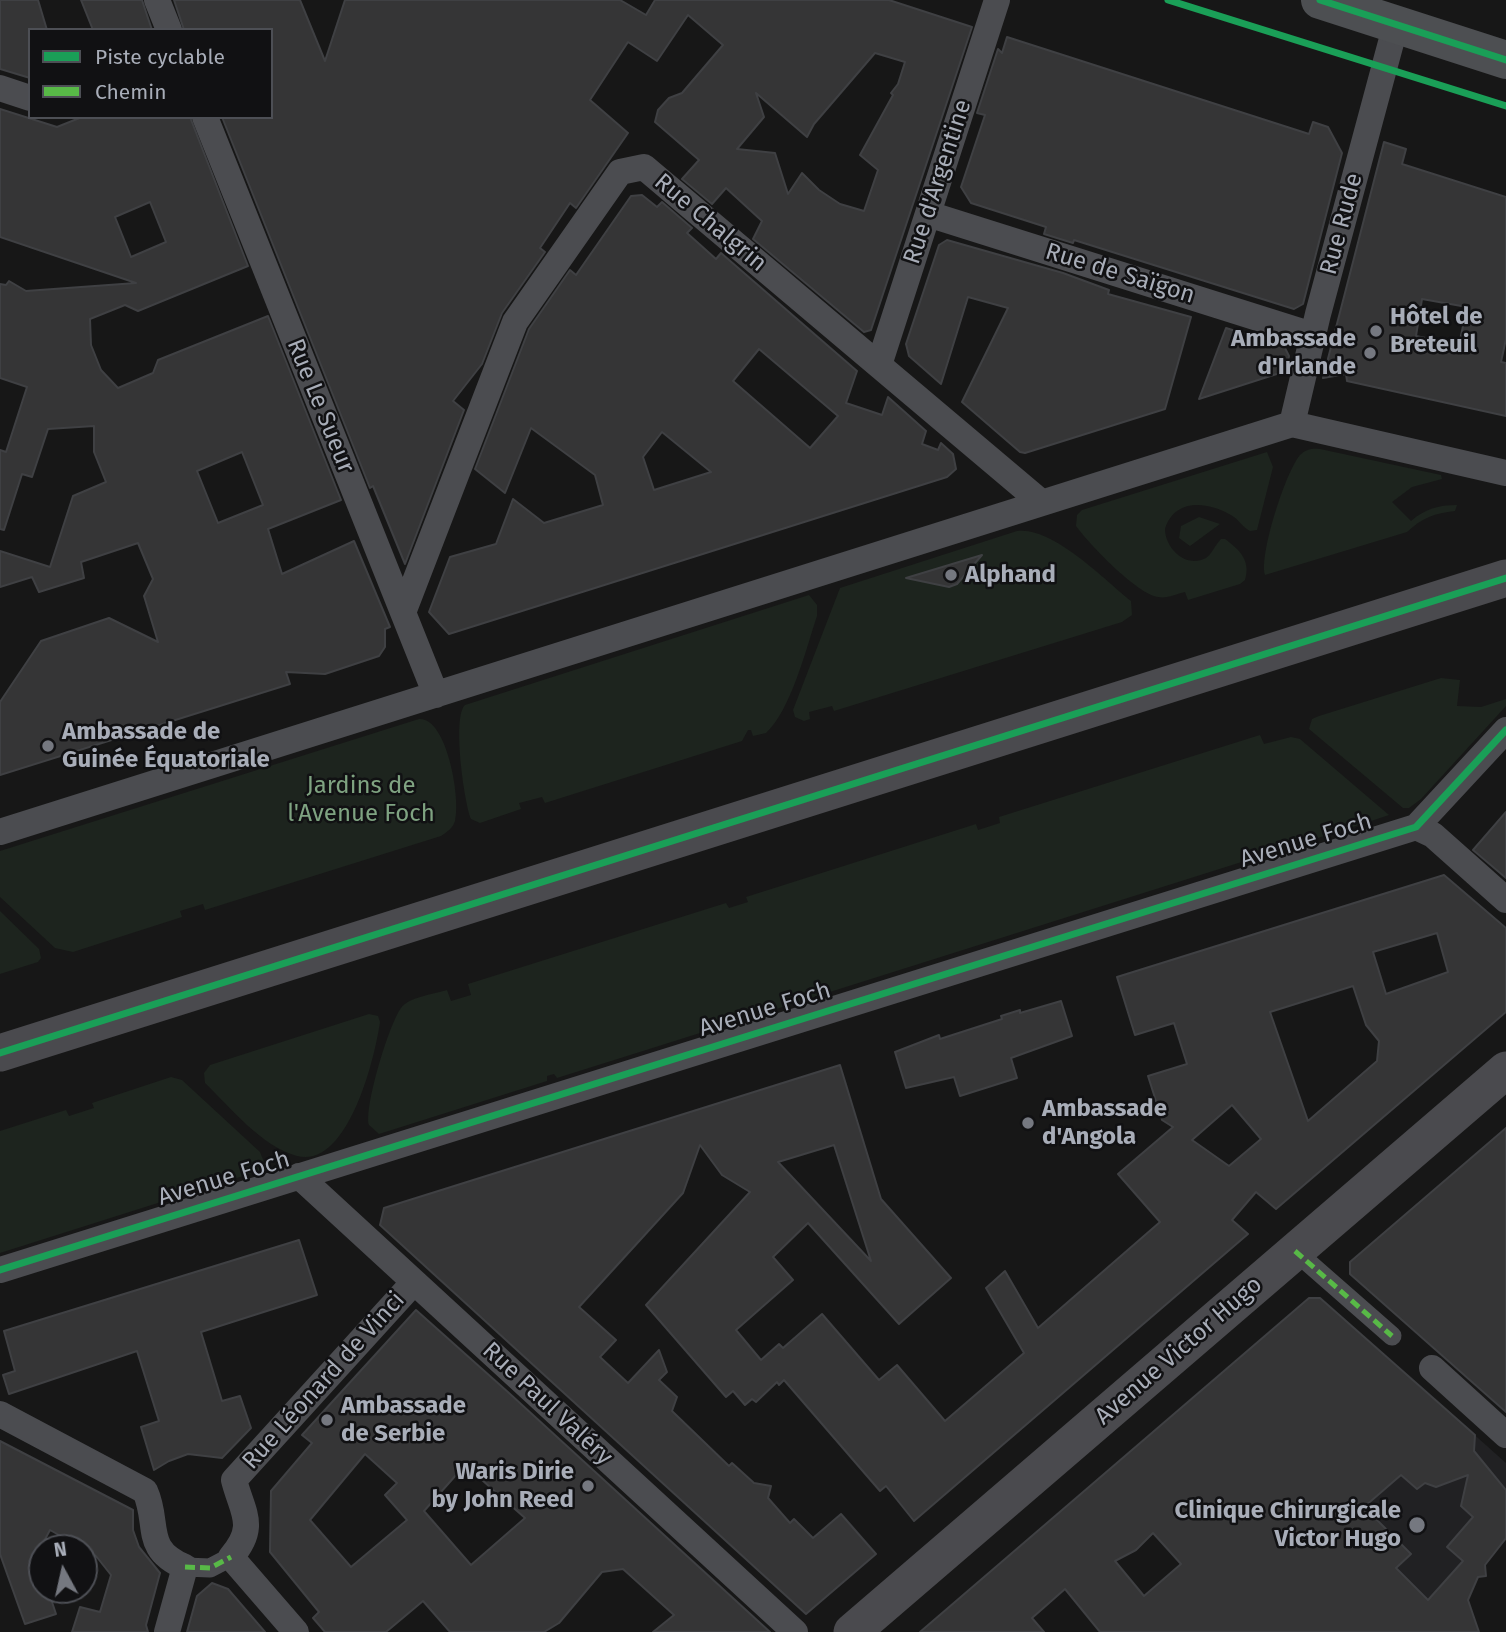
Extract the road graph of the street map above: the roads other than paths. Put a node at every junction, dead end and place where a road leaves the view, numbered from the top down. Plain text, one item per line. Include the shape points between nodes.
1 (157, 0) edge
2 (997, 0) edge
3 (1320, 0) edge
4 (1396, 24) junction
5 (168, 28) edge
6 (1506, 60) edge
7 (0, 89) edge
8 (28, 97) edge
9 (206, 119) edge
10 (928, 214) junction
11 (1312, 335) junction
12 (879, 365) junction
13 (1292, 424) junction
14 (1506, 473) edge
15 (1042, 503) junction
16 (1506, 578) edge
17 (404, 610) junction
18 (436, 695) junction
19 (1506, 730) edge
20 (1416, 827) junction
21 (0, 832) edge
22 (1506, 900) edge
23 (0, 1053) edge
24 (1506, 1070) edge
25 (299, 1176) junction
26 (1295, 1251) junction
27 (0, 1270) edge
28 (414, 1282) junction
29 (1392, 1336) dead end
30 (1432, 1368) dead end
31 (0, 1414) edge
32 (1506, 1435) edge
33 (231, 1557) junction
34 (185, 1567) junction
35 (167, 1632) edge
36 (296, 1632) edge
37 (796, 1632) edge
38 (852, 1632) edge

1 - 5 street
2 - 10 street, Rue d'Argentine
3 - 4 main road
4 - 6 main road
4 - 11 street, Rue Rude
7 - 8 street
9 - 17 street, Rue Le Sueur
10 - 11 street, Rue de Saïgon
10 - 12 street, Rue d'Argentine
11 - 13 street, Rue Rude
12 - 15 street, Rue Chalgrin
12 - 17 street, Rue Chalgrin via 644,167 620,172 515,322
13 - 14 street
13 - 15 street
15 - 18 street
16 - 23 main road
17 - 18 street, Rue Le Sueur
18 - 21 street
19 - 20 street, Avenue Foch
20 - 22 street via 1433,835
20 - 25 street, Avenue Foch
24 - 26 main road, Avenue Victor Hugo
25 - 27 street, Avenue Foch
25 - 28 street, Rue Paul Valéry
26 - 29 street
26 - 38 main road, Avenue Victor Hugo
28 - 33 street, Rue Léonard de Vinci via 234,1480 247,1523 240,1547
28 - 37 street, Rue Paul Valéry
30 - 32 street
31 - 34 street via 145,1491 153,1507 151,1530 156,1544 165,1556
33 - 34 street via 210,1568
33 - 36 street
34 - 35 street

